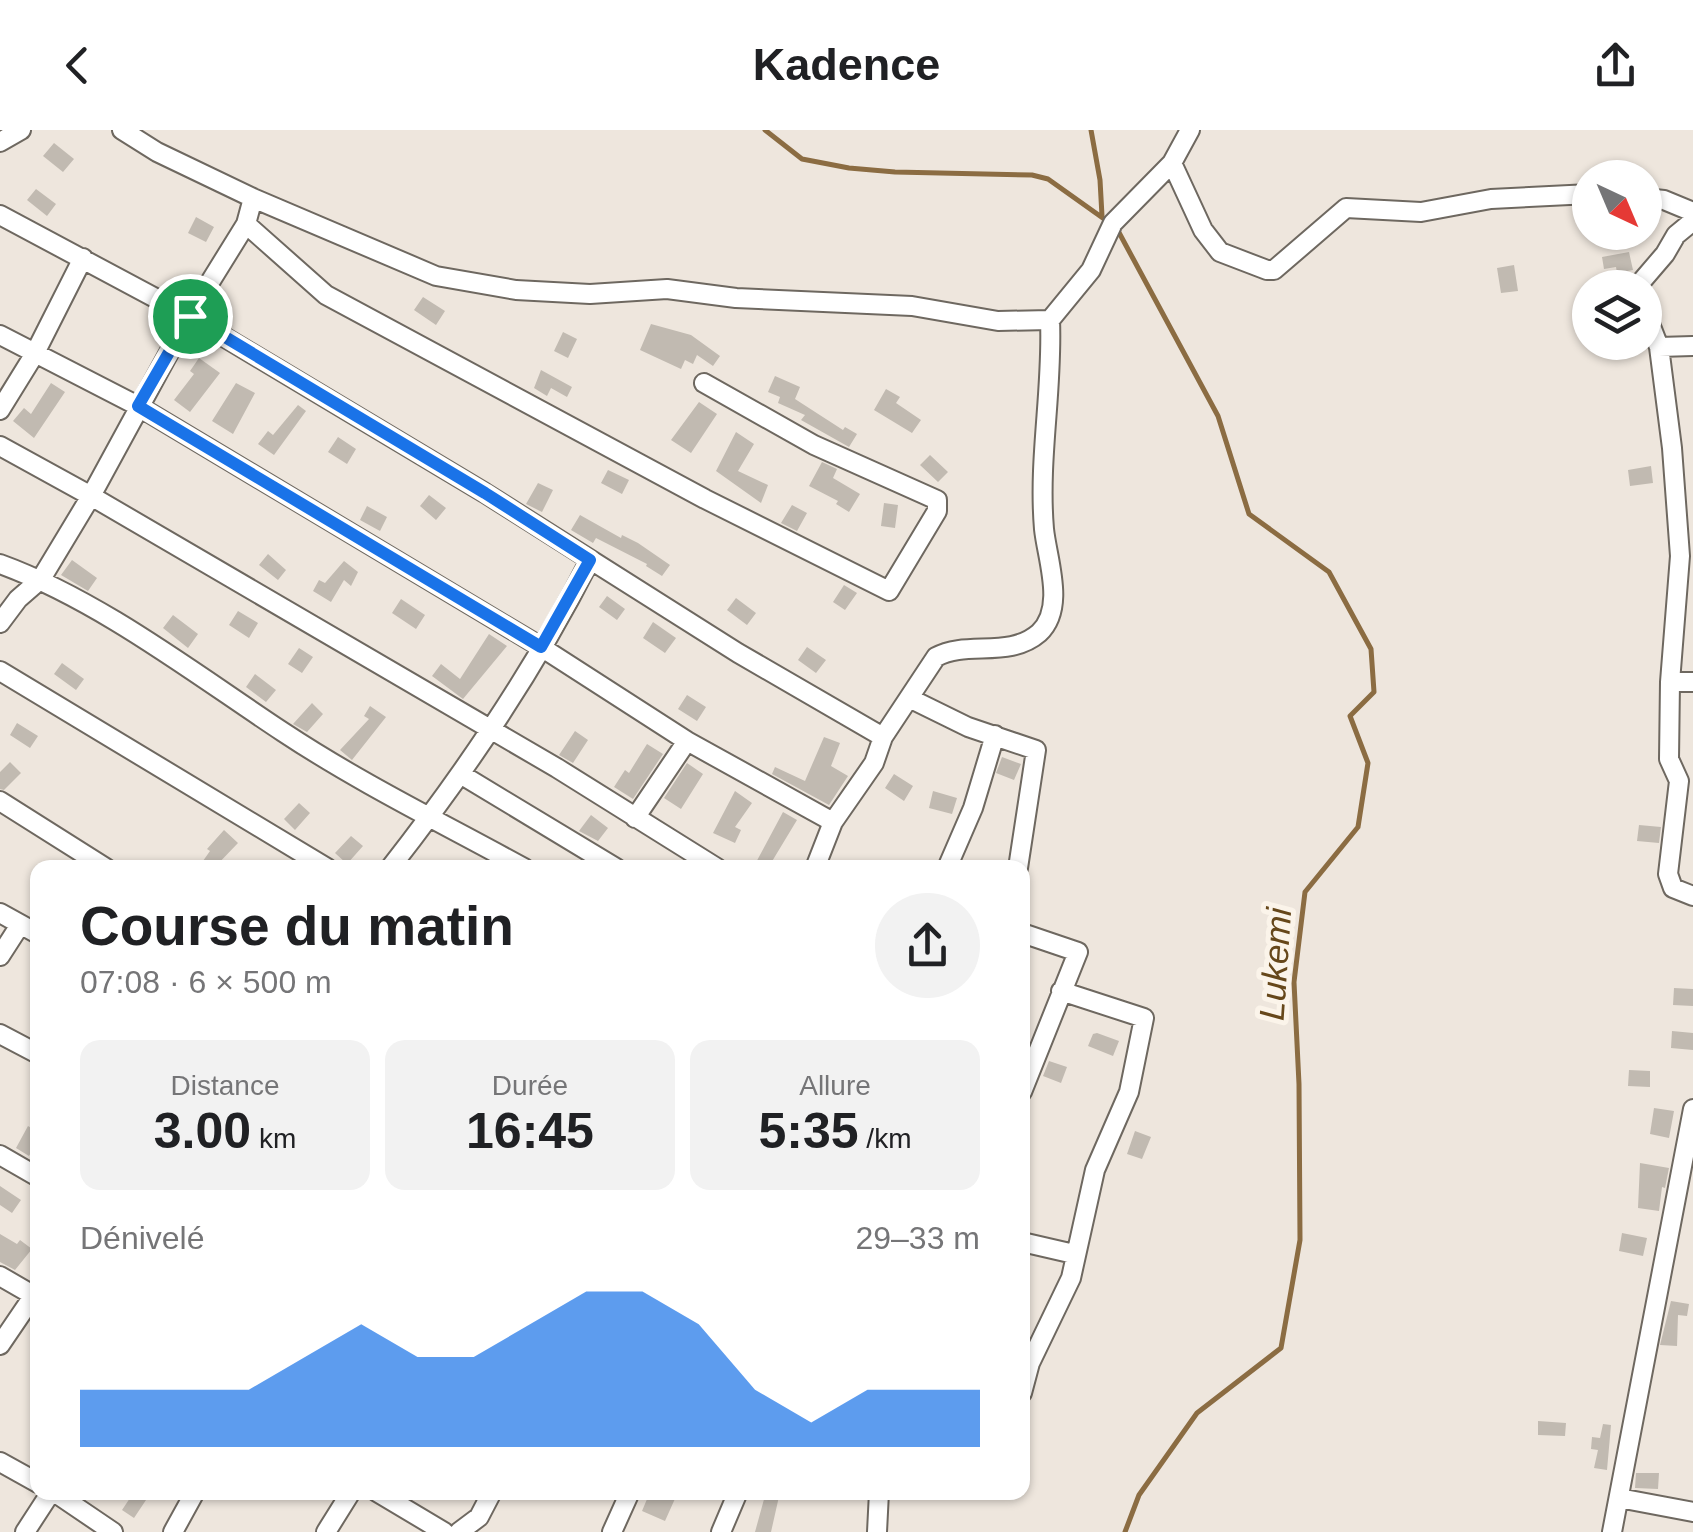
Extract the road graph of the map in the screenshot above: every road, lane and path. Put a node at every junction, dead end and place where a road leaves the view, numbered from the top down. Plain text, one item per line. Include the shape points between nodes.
1 (22, 130) edge
2 (122, 130) edge
3 (1190, 130) edge
4 (0, 142) edge
5 (1172, 163) junction
6 (1572, 195) edge
7 (254, 198) junction
8 (1662, 200) edge
9 (1693, 212) edge
10 (0, 214) edge
11 (1693, 221) edge
12 (246, 224) junction
13 (84, 258) junction
14 (1651, 270) edge
15 (190, 316) junction
16 (1050, 320) junction
17 (0, 336) edge
18 (1693, 346) edge
19 (1662, 347) edge
20 (34, 355) junction
21 (1661, 360) edge
22 (704, 383) dead end
23 (138, 406) junction
24 (0, 410) edge
25 (0, 446) edge
26 (1672, 448) junction
27 (1693, 449) edge
28 (92, 496) junction
29 (1687, 556) edge
30 (590, 560) junction
31 (0, 564) edge
32 (41, 579) junction
33 (0, 623) edge
34 (541, 647) junction
35 (0, 670) edge
36 (1670, 682) junction
37 (1693, 682) edge
38 (910, 699) junction
39 (491, 731) junction
40 (995, 735) junction
41 (883, 738) junction
42 (688, 741) junction
43 (462, 775) junction
44 (1686, 782) edge
45 (0, 801) edge
46 (430, 817) junction
47 (635, 818) junction
48 (832, 822) junction
49 (93, 860) edge
50 (314, 860) edge
51 (396, 860) edge
52 (509, 860) edge
53 (603, 860) edge
54 (703, 860) edge
55 (818, 860) edge
56 (951, 860) edge
57 (1019, 860) edge
58 (1693, 896) edge
59 (0, 914) edge
60 (29, 930) edge
61 (1030, 936) edge
62 (0, 956) edge
63 (1060, 991) junction
64 (0, 1034) edge
65 (30, 1050) edge
66 (1030, 1071) edge
67 (1693, 1108) edge
68 (0, 1155) edge
69 (30, 1172) edge
70 (1030, 1244) edge
71 (1074, 1254) junction
72 (0, 1276) edge
73 (30, 1293) edge
74 (30, 1304) edge
75 (0, 1345) edge
76 (1030, 1363) edge
77 (0, 1462) edge
78 (30, 1479) edge
79 (1619, 1498) junction
80 (47, 1500) edge
81 (64, 1500) edge
82 (191, 1500) edge
83 (346, 1500) edge
84 (390, 1500) edge
85 (488, 1500) edge
86 (626, 1500) edge
87 (735, 1500) edge
88 (879, 1500) edge
89 (1693, 1512) edge
90 (25, 1532) edge
91 (113, 1532) edge
92 (173, 1532) edge
93 (326, 1532) edge
94 (444, 1532) edge
95 (459, 1532) edge
96 (612, 1532) edge
97 (721, 1532) edge
98 (877, 1532) edge
99 (1612, 1532) edge

1 - 4 street
2 - 7 street
3 - 5 street
5 - 6 street via 1220,252 1268,270 1346,208 1421,212 1491,199
5 - 16 street via 1118,219 1092,270
7 - 12 street
7 - 16 street via 436,276 516,290 667,289 912,306 998,321
8 - 9 street
10 - 13 street
11 - 14 street
12 - 15 street
12 - 22 street via 326,295 889,591 937,511 937,500 814,445
13 - 15 street
13 - 20 street
15 - 23 street
15 - 30 street
16 - 38 street via 1042,482 1053,580 1047,621 1012,646 936,657
17 - 20 street
18 - 19 street
20 - 23 street
20 - 24 street
21 - 26 street
23 - 28 street
23 - 34 street
25 - 28 street
26 - 27 street
26 - 29 street
28 - 32 street
28 - 39 street
29 - 36 street
30 - 34 street
30 - 41 street
31 - 32 street
32 - 33 street
32 - 46 street
34 - 39 street
34 - 42 street
35 - 50 street
36 - 37 street
36 - 44 street via 1669,759
38 - 40 street
38 - 41 street
39 - 43 street
39 - 47 street
40 - 56 street
40 - 57 street via 1036,750
41 - 48 street via 874,764
42 - 47 street
42 - 48 street
43 - 46 street
43 - 53 street
44 - 58 street via 1668,874 1673,888
45 - 49 street
46 - 51 street
46 - 52 street
47 - 54 street
48 - 55 street
59 - 60 street
60 - 62 street
61 - 63 street via 1078,952
63 - 66 street
63 - 71 street via 1144,1018 1128,1092 1095,1170
64 - 65 street
67 - 79 street
68 - 69 street
70 - 71 street
71 - 76 street via 1070,1278
72 - 73 street
74 - 75 street
77 - 78 street
79 - 89 street
79 - 99 street
80 - 90 street
81 - 91 street
82 - 92 street
83 - 93 street
84 - 94 street
85 - 95 street via 479,1518
86 - 96 street
87 - 97 street
88 - 98 street

